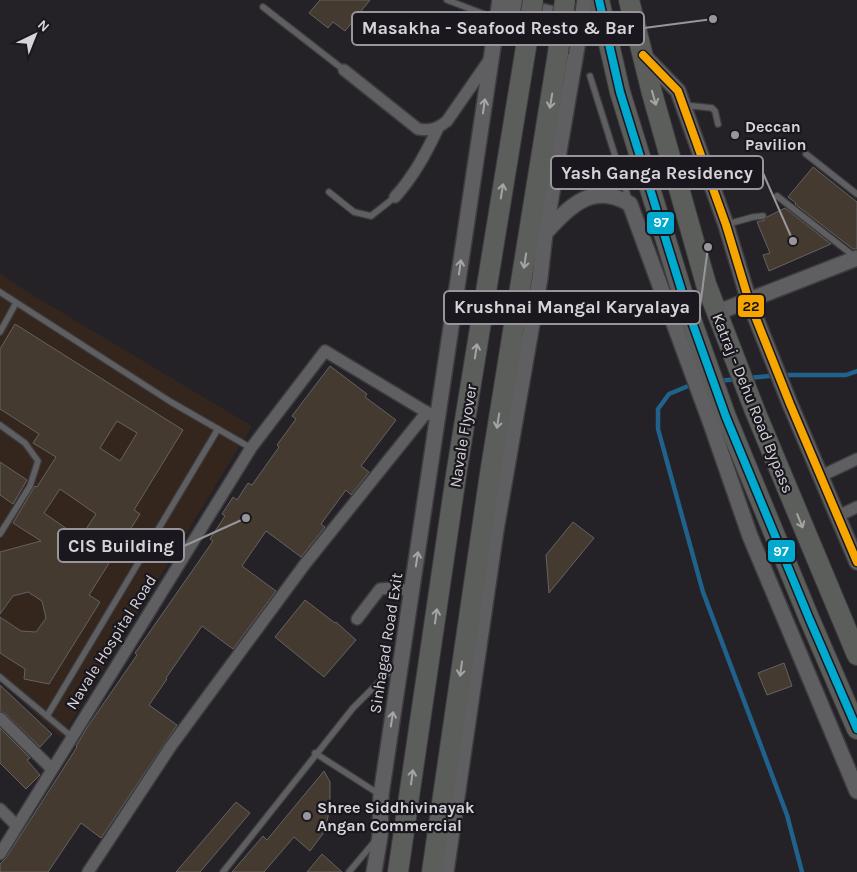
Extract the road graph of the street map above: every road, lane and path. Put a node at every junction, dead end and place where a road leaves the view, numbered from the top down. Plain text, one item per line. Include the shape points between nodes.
1 (447, 0) edge
2 (532, 0) edge
3 (565, 0) edge
4 (585, 0) edge
5 (599, 0) edge
6 (629, 0) edge
7 (500, 1) edge
8 (264, 8) dead end
9 (498, 19) junction
10 (582, 20) junction
11 (643, 55) junction
12 (491, 58) junction
13 (344, 70) joint
14 (590, 76) dead end
15 (684, 105) junction
16 (718, 124) dead end
17 (438, 128) junction
18 (806, 154) dead end
19 (329, 192) dead end
20 (857, 194) edge
21 (777, 196) dead end
22 (395, 197) joint
23 (630, 204) junction
24 (763, 216) dead end
25 (726, 225) junction
26 (545, 233) junction
27 (857, 258) edge
28 (0, 292) edge
29 (749, 301) junction
30 (16, 303) junction
31 (679, 311) junction
32 (716, 313) junction
33 (0, 332) edge
34 (432, 416) junction
35 (719, 420) junction
36 (0, 425) edge
37 (218, 429) junction
38 (251, 448) junction
39 (857, 459) edge
40 (821, 476) junction
41 (857, 507) edge
42 (838, 516) junction
43 (0, 534) edge
44 (857, 562) edge
45 (412, 591) junction
46 (357, 619) dead end
47 (857, 655) edge
48 (402, 660) junction
49 (0, 677) edge
50 (47, 716) junction
51 (0, 718) edge
52 (857, 729) edge
53 (72, 738) junction
54 (315, 754) junction
55 (52, 769) junction
56 (857, 791) edge
57 (381, 795) junction
58 (0, 809) edge
59 (17, 826) junction
60 (380, 836) junction
61 (0, 854) edge
62 (437, 870) edge
63 (88, 872) edge
64 (223, 872) edge
65 (349, 872) edge
66 (374, 872) edge
67 (398, 872) edge

1 - 9 lane
67 -> 2 highway, Navale Flyover, bridge via 457,469
3 -> 62 highway, Navale Flyover, bridge via 490,474
4 - 10 street
5 - 31 highway, Katraj - Dehu Road Bypass via 620,92
6 - 11 highway, Katraj - Dehu Road Bypass
7 - 9 street, Sinhagad Road Exit
7 - 10 street
8 - 13 lane
9 - 12 street, Sinhagad Road Exit
10 - 26 street
11 - 15 street via 673,84
11 -> 32 highway, Katraj - Dehu Road Bypass
12 - 17 street via 447,121
34 -> 12 street, Sinhagad Road Exit
13 - 17 street via 418,129
14 - 23 lane
15 - 16 lane via 712,108
15 - 25 street
17 - 22 street via 425,156
18 - 20 lane
19 - 22 lane via 354,212 371,216
21 - 27 lane
23 - 26 street via 606,194 592,196 564,211
23 - 31 street
24 - 25 lane
25 - 29 street
26 - 62 street via 540,278
27 - 29 street
28 - 30 lane
29 - 32 street
29 - 40 street
30 - 33 lane
30 - 37 lane
31 - 35 highway, Katraj - Dehu Road Bypass
32 -> 47 highway, Katraj - Dehu Road Bypass
34 - 38 street, Navale Hospital Road via 325,351
45 -> 34 street, Sinhagad Road Exit
34 - 63 street via 305,564 171,746
35 - 52 highway, Katraj - Dehu Road Bypass
35 - 56 street via 750,536
36 - 43 lane via 25,444 38,461 30,486
37 - 38 lane
37 - 50 lane
38 - 53 street, Navale Hospital Road
39 - 40 street
40 - 42 street
41 - 42 street
42 - 44 street
45 - 46 street via 380,590
45 - 48 street, Sinhagad Road Exit
48 - 54 lane via 353,708
57 -> 48 street, Sinhagad Road Exit
49 - 50 lane
50 - 53 lane
51 - 55 street
53 - 55 street, Navale Hospital Road
54 - 57 lane
54 - 64 lane
55 - 59 street, Navale Hospital Road
57 - 60 street, Sinhagad Road Exit
58 - 59 street
59 - 61 street, Navale Hospital Road
60 - 65 lane
60 - 66 street, Sinhagad Road Exit

